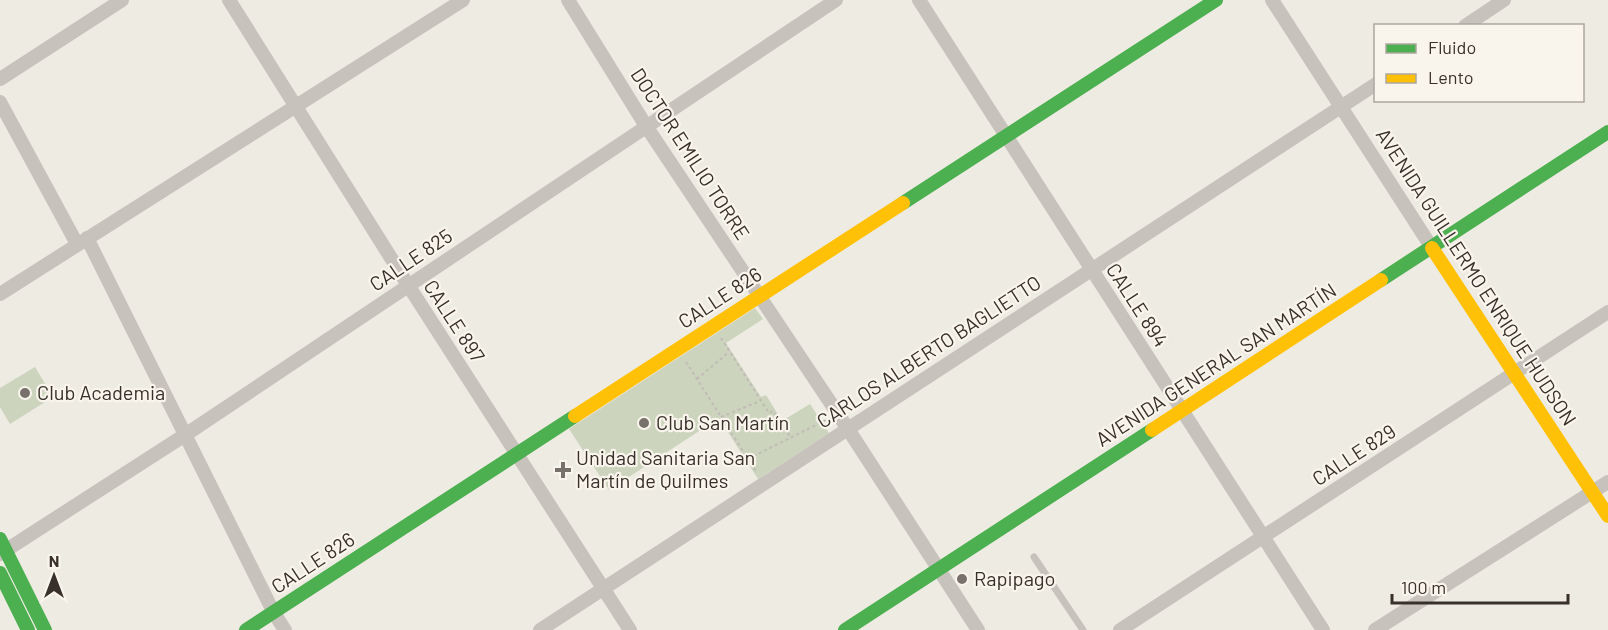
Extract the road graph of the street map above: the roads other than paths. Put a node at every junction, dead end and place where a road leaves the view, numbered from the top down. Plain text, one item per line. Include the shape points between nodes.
1 (122, 0) edge
2 (229, 0) edge
3 (463, 0) edge
4 (568, 0) edge
5 (836, 0) edge
6 (920, 0) edge
7 (1216, 0) edge
8 (1272, 0) edge
9 (1504, 0) edge
10 (1468, 24) edge
11 (0, 79) edge
12 (1374, 85) edge
13 (0, 102) edge
14 (297, 106) junction
15 (1341, 107) junction
16 (646, 126) junction
17 (1608, 132) edge
18 (1006, 137) junction
19 (82, 241) junction
20 (1431, 248) junction
21 (1091, 270) junction
22 (408, 285) junction
23 (0, 294) edge
24 (759, 296) junction
25 (1608, 312) edge
26 (1515, 373) junction
27 (1182, 410) junction
28 (848, 429) junction
29 (185, 435) junction
30 (517, 455) junction
31 (1608, 482) edge
32 (1593, 492) junction
33 (1608, 516) edge
34 (1263, 537) junction
35 (2, 548) edge
36 (1034, 557) dead end
37 (939, 568) junction
38 (0, 573) edge
39 (603, 589) junction
40 (274, 612) junction
41 (28, 630) edge
42 (45, 630) edge
43 (246, 630) edge
44 (285, 630) edge
45 (540, 630) edge
46 (630, 630) edge
47 (845, 630) edge
48 (978, 630) edge
49 (1083, 630) edge
50 (1120, 630) edge
51 (1323, 630) edge
52 (1375, 630) edge

1 - 11 street
2 - 14 street, CALLE 897
3 - 14 street
4 - 16 street, DOCTOR EMILIO TORRE
5 - 16 street, CALLE 825
6 - 18 street, CALLE 894
7 - 18 street, CALLE 826
8 - 15 street, AVENIDA GUILLERMO ENRIQUE HUDSON
9 - 10 street
12 - 15 street, CARLOS ALBERTO BAGLIETTO
13 - 19 street
14 - 19 street
14 - 22 street, CALLE 897
15 - 20 street, AVENIDA GUILLERMO ENRIQUE HUDSON
15 - 21 street, CARLOS ALBERTO BAGLIETTO
16 - 22 street, CALLE 825
16 - 24 street, DOCTOR EMILIO TORRE
17 - 20 street, AVENIDA GENERAL SAN MARTÍN
18 - 21 street, CALLE 894
18 - 24 street, CALLE 826
19 - 23 street
19 - 29 street
20 - 26 street, AVENIDA GUILLERMO ENRIQUE HUDSON
20 - 27 street, AVENIDA GENERAL SAN MARTÍN
21 - 27 street, CALLE 894
21 - 28 street, CARLOS ALBERTO BAGLIETTO
22 - 29 street, CALLE 825
22 - 30 street, CALLE 897
24 - 28 street, DOCTOR EMILIO TORRE
24 - 30 street, CALLE 826
25 - 26 street, CALLE 829
26 - 32 street, AVENIDA GUILLERMO ENRIQUE HUDSON
26 - 34 street, CALLE 829
27 - 34 street, CALLE 894
27 - 37 street, AVENIDA GENERAL SAN MARTÍN
28 - 37 street, DOCTOR EMILIO TORRE
28 - 39 street, CARLOS ALBERTO BAGLIETTO
29 - 35 street, CALLE 825
29 - 40 street
30 - 39 street, CALLE 897
30 - 40 street, CALLE 826
31 - 32 street
32 - 33 street, AVENIDA GUILLERMO ENRIQUE HUDSON
32 - 52 street
34 - 50 street, CALLE 829
34 - 51 street, CALLE 894
35 - 42 street
36 - 49 lane
37 - 47 street, AVENIDA GENERAL SAN MARTÍN
37 - 48 street, DOCTOR EMILIO TORRE
38 - 41 street
39 - 45 street, CARLOS ALBERTO BAGLIETTO
39 - 46 street, CALLE 897
40 - 43 street, CALLE 826
40 - 44 street

